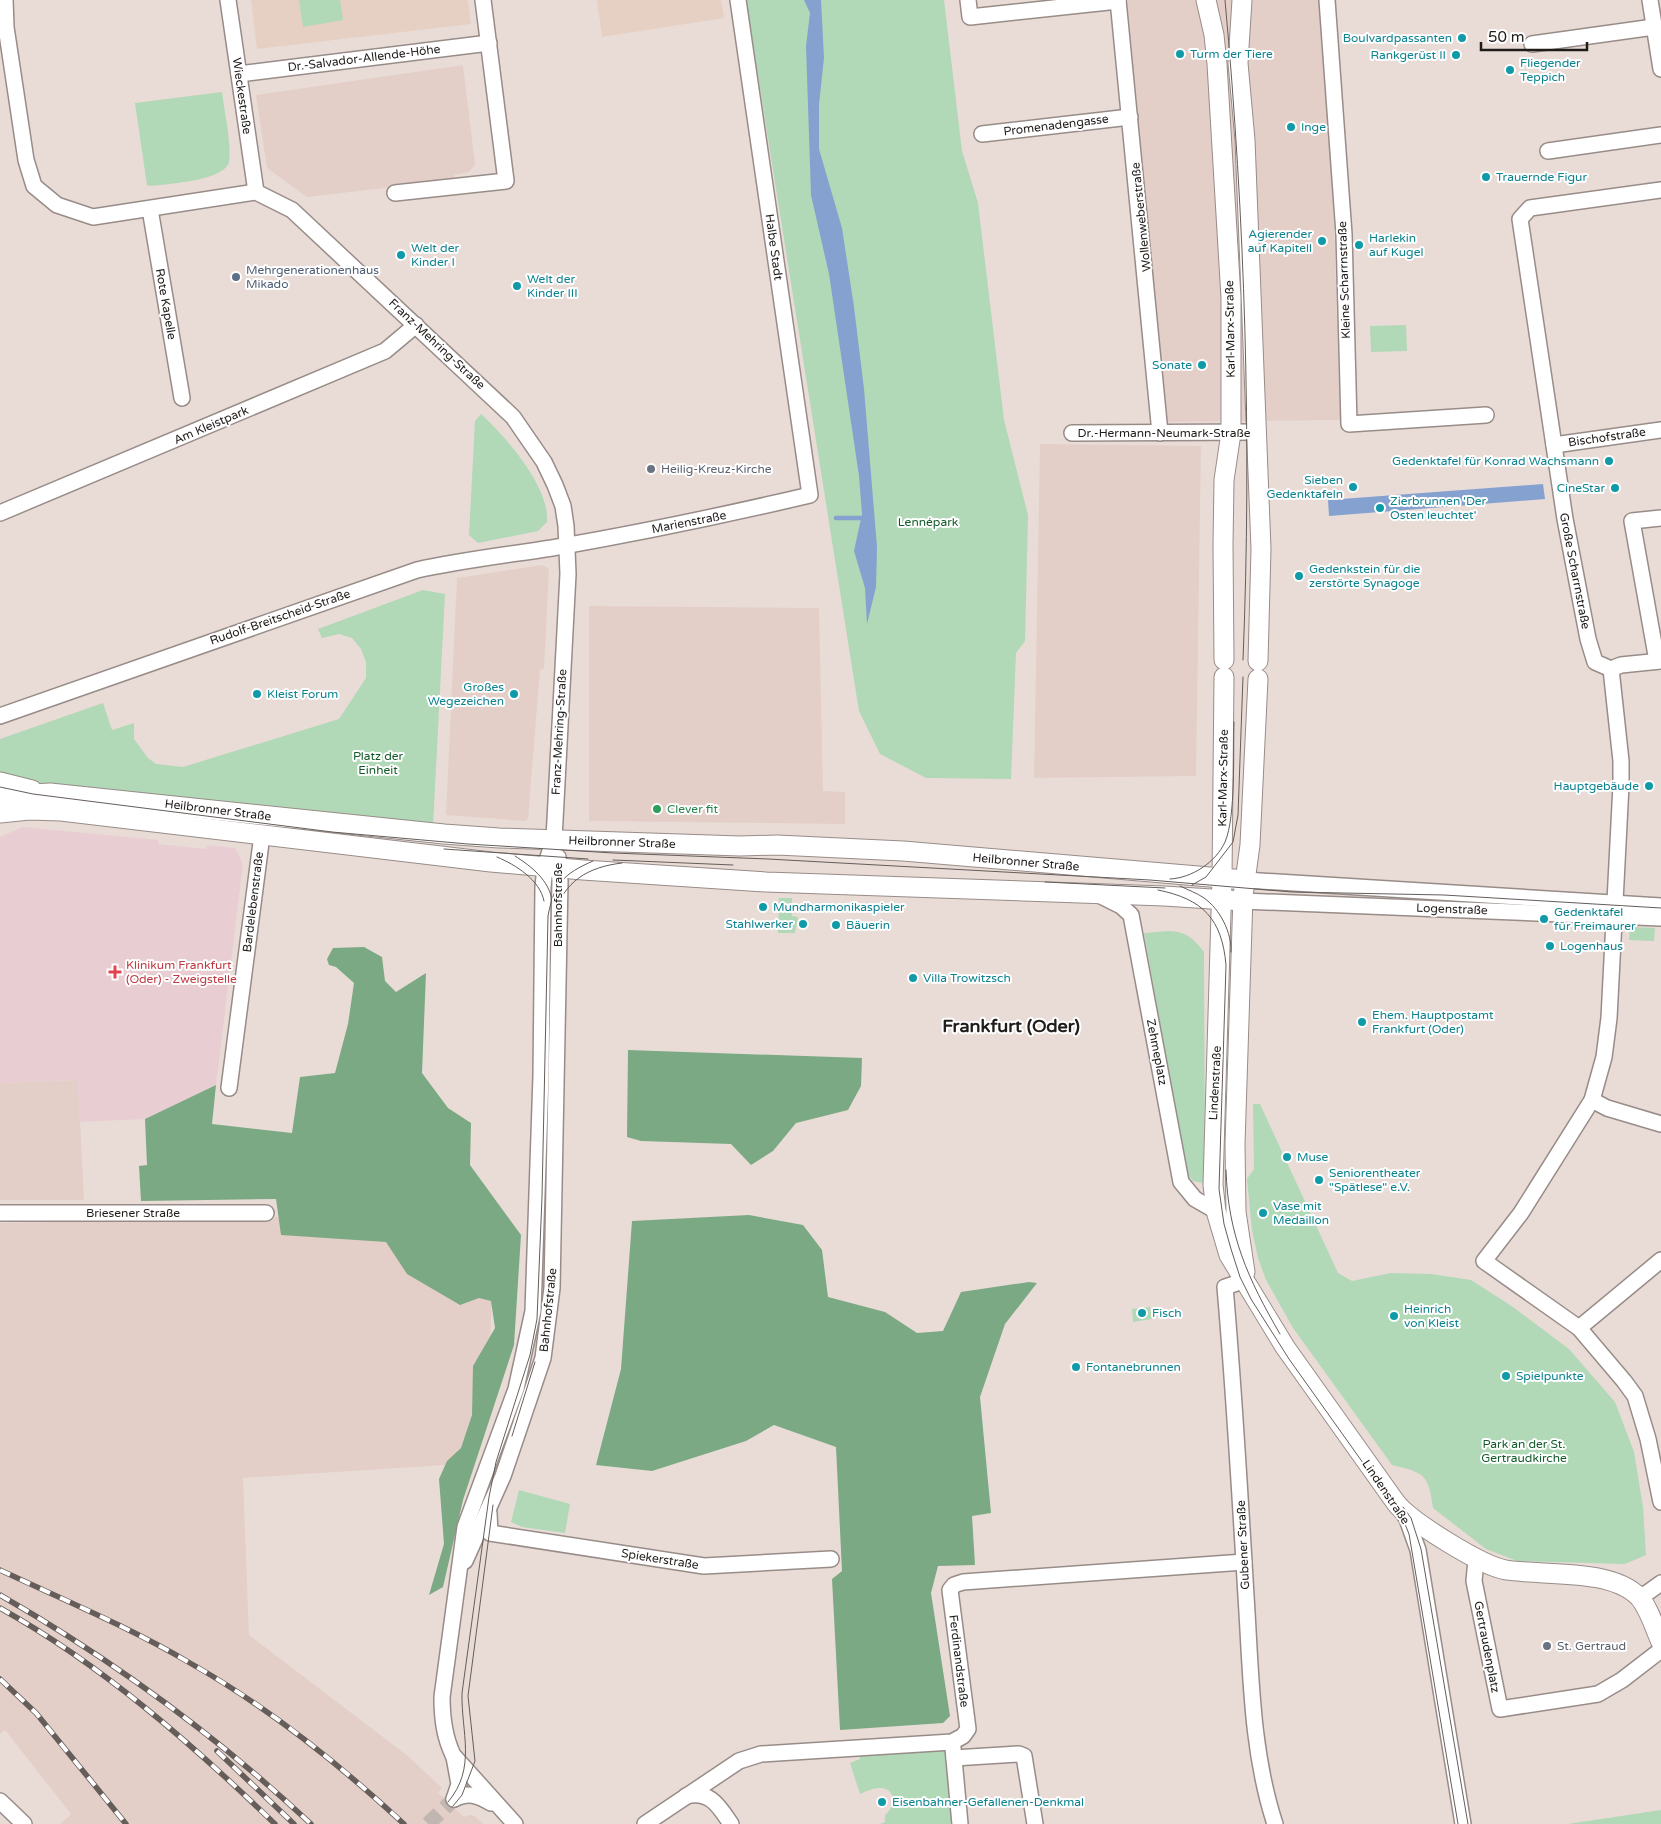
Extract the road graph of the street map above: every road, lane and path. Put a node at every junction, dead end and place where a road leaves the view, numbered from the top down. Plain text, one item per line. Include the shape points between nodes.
1 (5, 0) edge
2 (228, 0) edge
3 (483, 0) edge
4 (738, 0) edge
5 (968, 0) edge
6 (1118, 0) edge
7 (1206, 0) edge
8 (1242, 0) edge
9 (1328, 0) edge
10 (1650, 0) edge
11 (2, 25) edge
12 (1654, 27) junction
13 (489, 43) junction
14 (1532, 44) dead end
15 (1661, 69) edge
16 (239, 74) junction
17 (1130, 117) junction
18 (982, 134) dead end
19 (1661, 135) edge
20 (1548, 151) dead end
21 (1661, 190) edge
22 (256, 192) junction
23 (395, 194) dead end
24 (150, 209) junction
25 (416, 325) junction
26 (182, 398) dead end
27 (1486, 415) dead end
28 (1661, 430) edge
29 (1257, 432) junction
30 (1072, 433) dead end
31 (1160, 433) junction
32 (1231, 433) junction
33 (1554, 445) junction
34 (810, 495) joint
35 (0, 513) edge
36 (1661, 518) edge
37 (568, 545) junction
38 (1258, 661) dead end
39 (1659, 661) edge
40 (1611, 669) junction
41 (1258, 679) dead end
42 (0, 716) edge
43 (0, 782) edge
44 (50, 793) junction
45 (0, 801) edge
46 (0, 813) edge
47 (262, 835) junction
48 (554, 839) junction
49 (552, 867) junction
50 (1222, 879) junction
51 (1245, 880) junction
52 (1099, 895) junction
53 (1221, 899) junction
54 (1243, 901) junction
55 (1661, 906) edge
56 (1615, 908) junction
57 (1661, 918) edge
58 (230, 1088) dead end
59 (1592, 1100) junction
60 (1661, 1124) edge
61 (1216, 1212) junction
62 (0, 1213) edge
63 (266, 1213) dead end
64 (1661, 1260) edge
65 (1246, 1280) junction
66 (1579, 1328) junction
67 (487, 1468) junction
68 (1661, 1502) edge
69 (1401, 1509) junction
70 (489, 1510) junction
71 (490, 1533) joint
72 (831, 1559) dead end
73 (1476, 1560) junction
74 (1244, 1562) junction
75 (458, 1574) junction
76 (1661, 1583) edge
77 (1640, 1598) junction
78 (1661, 1642) edge
79 (1661, 1650) edge
80 (952, 1742) junction
81 (453, 1754) junction
82 (954, 1758) junction
83 (684, 1796) junction
84 (0, 1801) edge
85 (501, 1809) junction
86 (24, 1824) edge
87 (515, 1824) edge
88 (645, 1824) edge
89 (731, 1824) edge
90 (960, 1824) edge
91 (1034, 1824) edge
92 (1275, 1824) edge
93 (1463, 1824) edge

1 - 11 street
2 - 16 street, Wieckestraße
3 - 13 street
4 - 34 street, Halbe Stadt
5 - 6 street, Wollenweberstraße via 970,17
6 - 17 street, Wollenweberstraße
7 - 32 street, Karl-Marx-Straße via 1217,64 1231,298
8 - 29 street, Karl-Marx-Straße via 1238,63 1245,140
9 - 27 street, Kleine Scharrnstraße via 1344,234 1349,424
10 - 12 street
11 - 24 street via 26,160 34,186 57,205 93,217
12 - 14 street
12 - 15 street
13 - 16 street, Dr.-Salvador-Allende-Höhe
13 - 23 street via 506,181
16 - 22 street, Wieckestraße
17 - 18 street, Promenadengasse
17 - 31 street, Wollenweberstraße
19 - 20 street
21 - 33 street, Große Scharrnstraße via 1530,208 1520,219
22 - 24 street
22 - 25 street, Franz-Mehring-Straße via 292,210
24 - 26 street, Rote Kapelle
25 - 35 street, Am Kleistpark via 385,351
25 - 37 street, Franz-Mehring-Straße via 483,387 528,435 563,506
28 - 33 street, Bischofstraße
29 - 32 street, Dr.-Hermann-Neumark-Straße
29 - 38 street, Karl-Marx-Straße via 1262,549
30 - 31 street, Dr.-Hermann-Neumark-Straße
31 - 32 street, Dr.-Hermann-Neumark-Straße
32 - 50 street, Karl-Marx-Straße via 1224,480
33 - 40 street, Große Scharrnstraße via 1588,639 1595,662
34 - 37 street, Marienstraße via 700,521
36 - 39 street via 1632,521
37 - 42 street, Rudolf-Breitscheid-Straße via 456,561 417,570
37 - 48 street, Franz-Mehring-Straße
39 - 40 street
40 - 56 street via 1620,761
41 - 51 street via 1250,845
43 - 44 street
44 - 45 street, Heilbronner Straße
44 - 48 street, Heilbronner Straße via 441,834
46 - 47 street, Heilbronner Straße via 62,811
47 - 49 street, Heilbronner Straße
47 - 58 street, Bardelebenstraße
48 - 49 street, Bahnhofstraße
48 - 50 street, Heilbronner Straße via 903,851
49 - 52 street, Heilbronner Straße via 766,882
49 - 67 street, Bahnhofstraße via 534,1312 516,1389
49 - 70 street, Bahnhofstraße via 552,1288 543,1358
50 - 51 street, Heilbronner Straße
50 - 53 street, Lindenstraße
51 - 54 street, Lindenstraße
51 - 56 street, Logenstraße
52 - 53 street, Heilbronner Straße
52 - 61 street, Zehmeplatz via 1132,915 1181,1182 1195,1199
53 - 54 street, Heilbronner Straße
53 - 61 street, Lindenstraße via 1213,1119 1212,1185
54 - 56 street, Logenstraße
54 - 65 street, Lindenstraße via 1234,1180
55 - 56 street, Logenstraße
56 - 57 street, Logenstraße
56 - 59 street via 1609,1018 1604,1057
59 - 60 street via 1607,1108
59 - 66 street via 1521,1213 1484,1261
61 - 65 street, Lindenstraße via 1229,1255
62 - 63 street, Briesener Straße
64 - 66 street
65 - 69 street, Lindenstraße via 1285,1347
65 - 74 street, Gubener Straße via 1225,1287
66 - 68 street via 1635,1396
67 - 70 street, Bahnhofstraße
67 - 75 street, Bahnhofstraße via 465,1527
69 - 73 street
69 - 93 street, Lindenstraße via 1418,1550
70 - 71 street, Bahnhofstraße
70 - 75 street, Bahnhofstraße
71 - 72 street, Spiekerstraße via 704,1566
73 - 77 street via 1504,1570 1585,1576 1622,1585
73 - 79 street, Gertraudenplatz via 1474,1581 1500,1709 1598,1694
74 - 80 street, Ferdinandstraße via 954,1585 950,1590 968,1729
74 - 92 street, Gubener Straße via 1259,1761
75 - 81 street, Bahnhofstraße via 442,1697 445,1734
76 - 77 street
77 - 78 street
80 - 82 street
80 - 83 street via 761,1754 739,1761
81 - 85 street, Bahnhofstraße
81 - 85 street, Bahnhofstraße via 459,1784 454,1799 474,1794
82 - 90 street
82 - 91 street via 1024,1756
83 - 88 street
83 - 89 street via 711,1798
84 - 86 street
85 - 87 street

